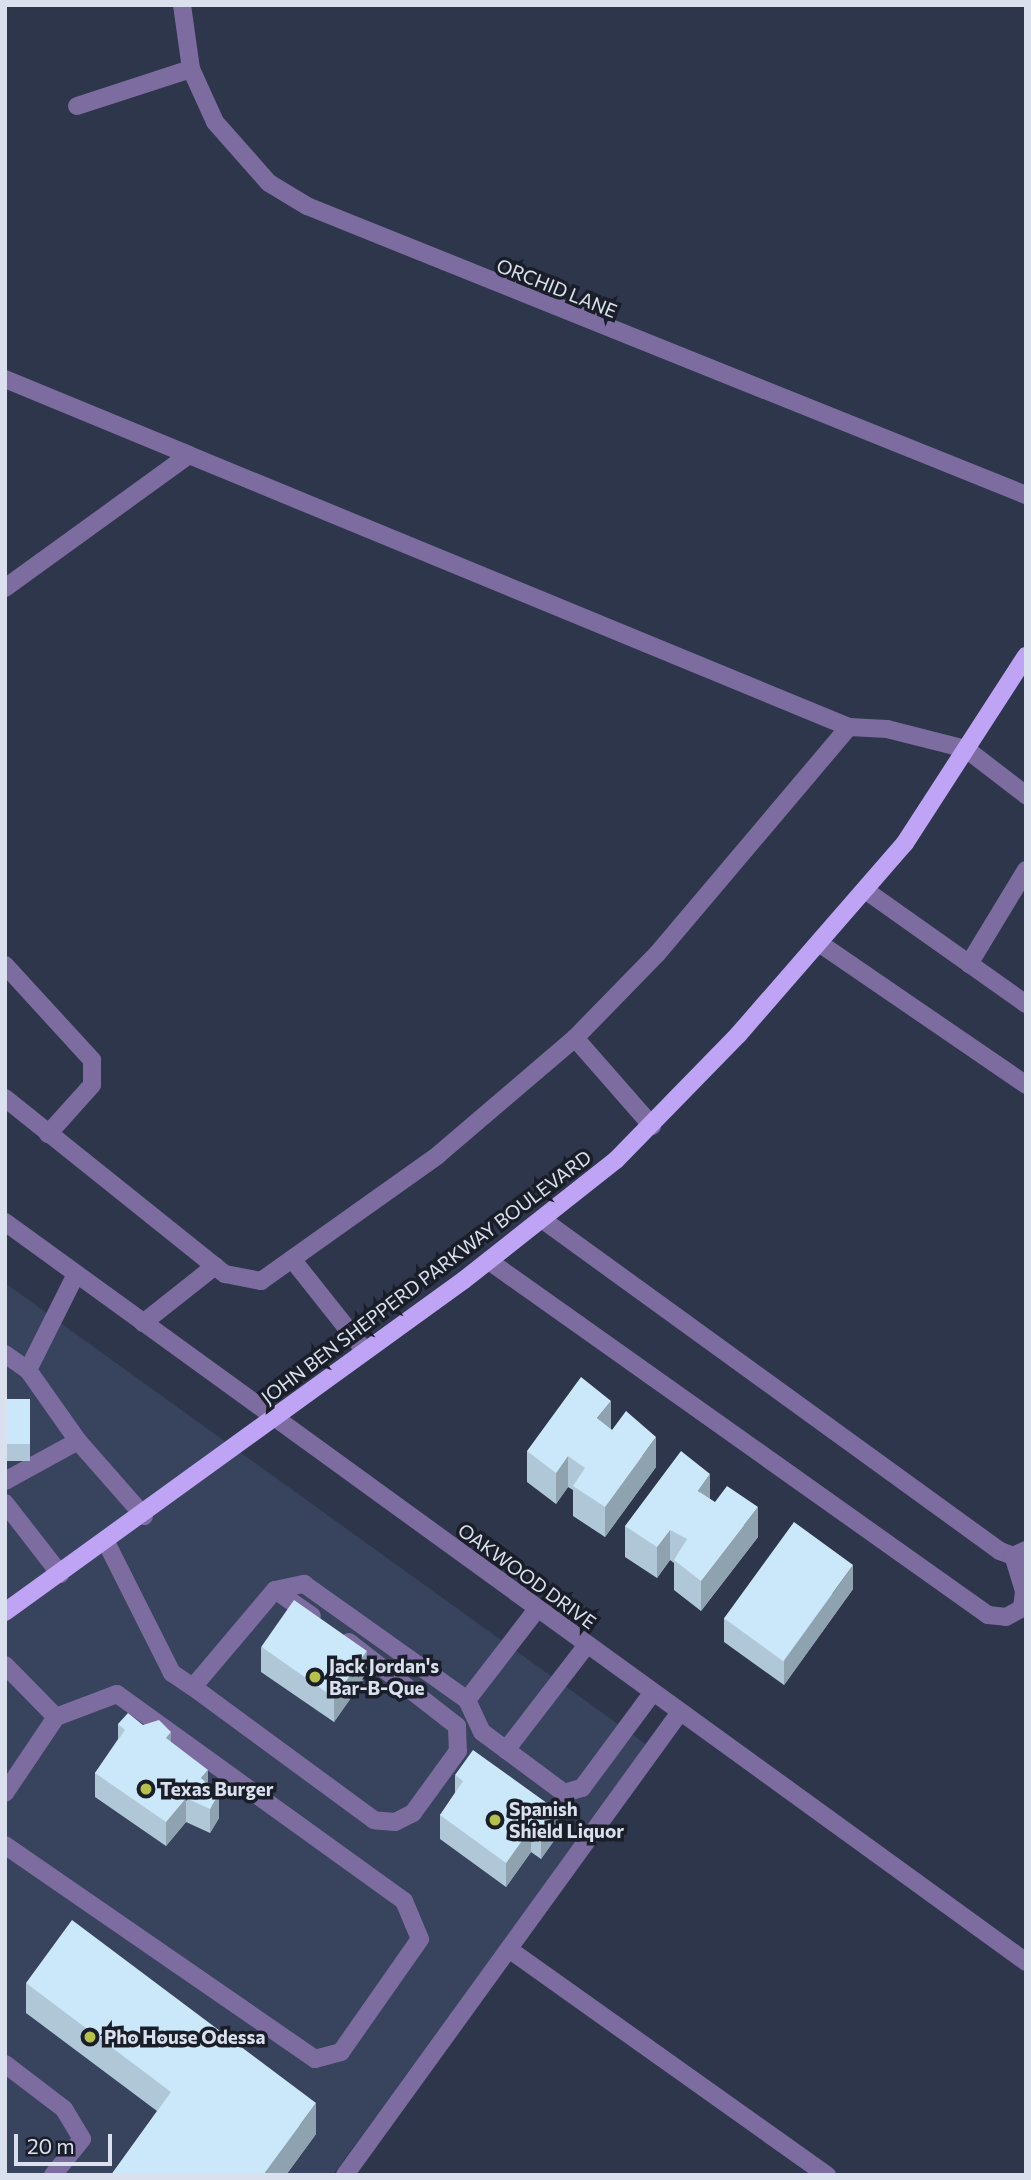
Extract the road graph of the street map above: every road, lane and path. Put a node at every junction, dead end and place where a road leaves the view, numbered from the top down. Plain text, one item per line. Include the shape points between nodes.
1 (182, 5) edge
2 (191, 69) junction
3 (77, 106) dead end
4 (5, 379) edge
5 (189, 455) junction
6 (1026, 495) edge
7 (5, 588) edge
8 (1026, 656) edge
9 (849, 727) junction
10 (966, 749) junction
11 (1026, 795) edge
12 (1026, 870) edge
13 (864, 890) junction
14 (819, 943) junction
15 (969, 964) junction
16 (5, 965) edge
17 (1026, 1004) edge
18 (575, 1038) junction
19 (1026, 1085) edge
20 (5, 1098) edge
21 (652, 1126) junction
22 (48, 1134) junction
23 (543, 1220) junction
24 (5, 1222) edge
25 (292, 1259) junction
26 (489, 1261) junction
27 (215, 1266) junction
28 (76, 1274) junction
29 (143, 1323) junction
30 (365, 1351) junction
31 (5, 1354) edge
32 (28, 1370) junction
33 (273, 1418) junction
34 (78, 1441) junction
35 (5, 1481) edge
36 (5, 1503) edge
37 (144, 1516) junction
38 (106, 1542) junction
39 (1019, 1553) edge
40 (60, 1574) junction
41 (275, 1590) junction
42 (537, 1609) junction
43 (5, 1612) edge
44 (587, 1645) junction
45 (5, 1665) edge
46 (193, 1688) junction
47 (653, 1692) junction
48 (467, 1700) junction
49 (680, 1712) junction
50 (56, 1717) junction
51 (506, 1750) junction
52 (5, 1793) edge
53 (5, 1845) edge
54 (510, 1950) junction
55 (1026, 1962) edge
56 (5, 2064) edge
57 (53, 2175) edge
58 (345, 2175) edge
59 (827, 2175) edge

1 - 2 street, ORCHID LANE
2 - 3 street
2 - 6 street, ORCHID LANE via 215,122 239,155 307,206
4 - 5 street
5 - 7 street
5 - 9 street
8 - 10 main road, JOHN BEN SHEPPERD PARKWAY BOULEVARD
9 - 10 street via 887,729
9 - 18 street via 657,954
10 - 11 street
10 - 13 main road, JOHN BEN SHEPPERD PARKWAY BOULEVARD via 905,843
12 - 15 street
13 - 14 main road, JOHN BEN SHEPPERD PARKWAY BOULEVARD
13 - 15 street
14 - 19 street
14 - 21 main road, JOHN BEN SHEPPERD PARKWAY BOULEVARD
15 - 17 street
16 - 22 street via 92,1060 92,1085
18 - 21 street
18 - 25 street via 438,1155
20 - 22 street
21 - 23 main road, JOHN BEN SHEPPERD PARKWAY BOULEVARD
22 - 27 street
23 - 26 main road, JOHN BEN SHEPPERD PARKWAY BOULEVARD
23 - 39 street
24 - 28 street, OAKWOOD DRIVE
25 - 27 street via 261,1281 245,1282
25 - 30 street
26 - 30 main road, JOHN BEN SHEPPERD PARKWAY BOULEVARD
26 - 39 street via 988,1615 1006,1617 1021,1608 1024,1591
27 - 29 street
28 - 29 street, OAKWOOD DRIVE
28 - 32 street
29 - 33 street, OAKWOOD DRIVE
30 - 33 main road, JOHN BEN SHEPPERD PARKWAY BOULEVARD
31 - 32 street
32 - 34 street
33 - 37 main road, JOHN BEN SHEPPERD PARKWAY BOULEVARD
33 - 42 street, OAKWOOD DRIVE
34 - 35 street
34 - 37 street
36 - 40 street
37 - 38 main road, JOHN BEN SHEPPERD PARKWAY BOULEVARD
38 - 40 main road, JOHN BEN SHEPPERD PARKWAY BOULEVARD
38 - 46 street via 172,1673
40 - 43 main road, JOHN BEN SHEPPERD PARKWAY BOULEVARD
41 - 46 street
41 - 46 street via 442,1708 457,1726 458,1751 413,1813 395,1822 374,1820
41 - 48 street via 304,1584
42 - 44 street, OAKWOOD DRIVE
42 - 48 street
44 - 47 street, OAKWOOD DRIVE
44 - 51 street
45 - 50 street
47 - 49 street, OAKWOOD DRIVE
47 - 51 street via 582,1788 564,1793
48 - 51 street via 482,1732
49 - 54 street
49 - 55 street, OAKWOOD DRIVE
50 - 52 street
50 - 53 street via 117,1695 404,1901 420,1939 341,2052 315,2059
54 - 58 street
54 - 59 street
56 - 57 street via 64,2109 82,2139

